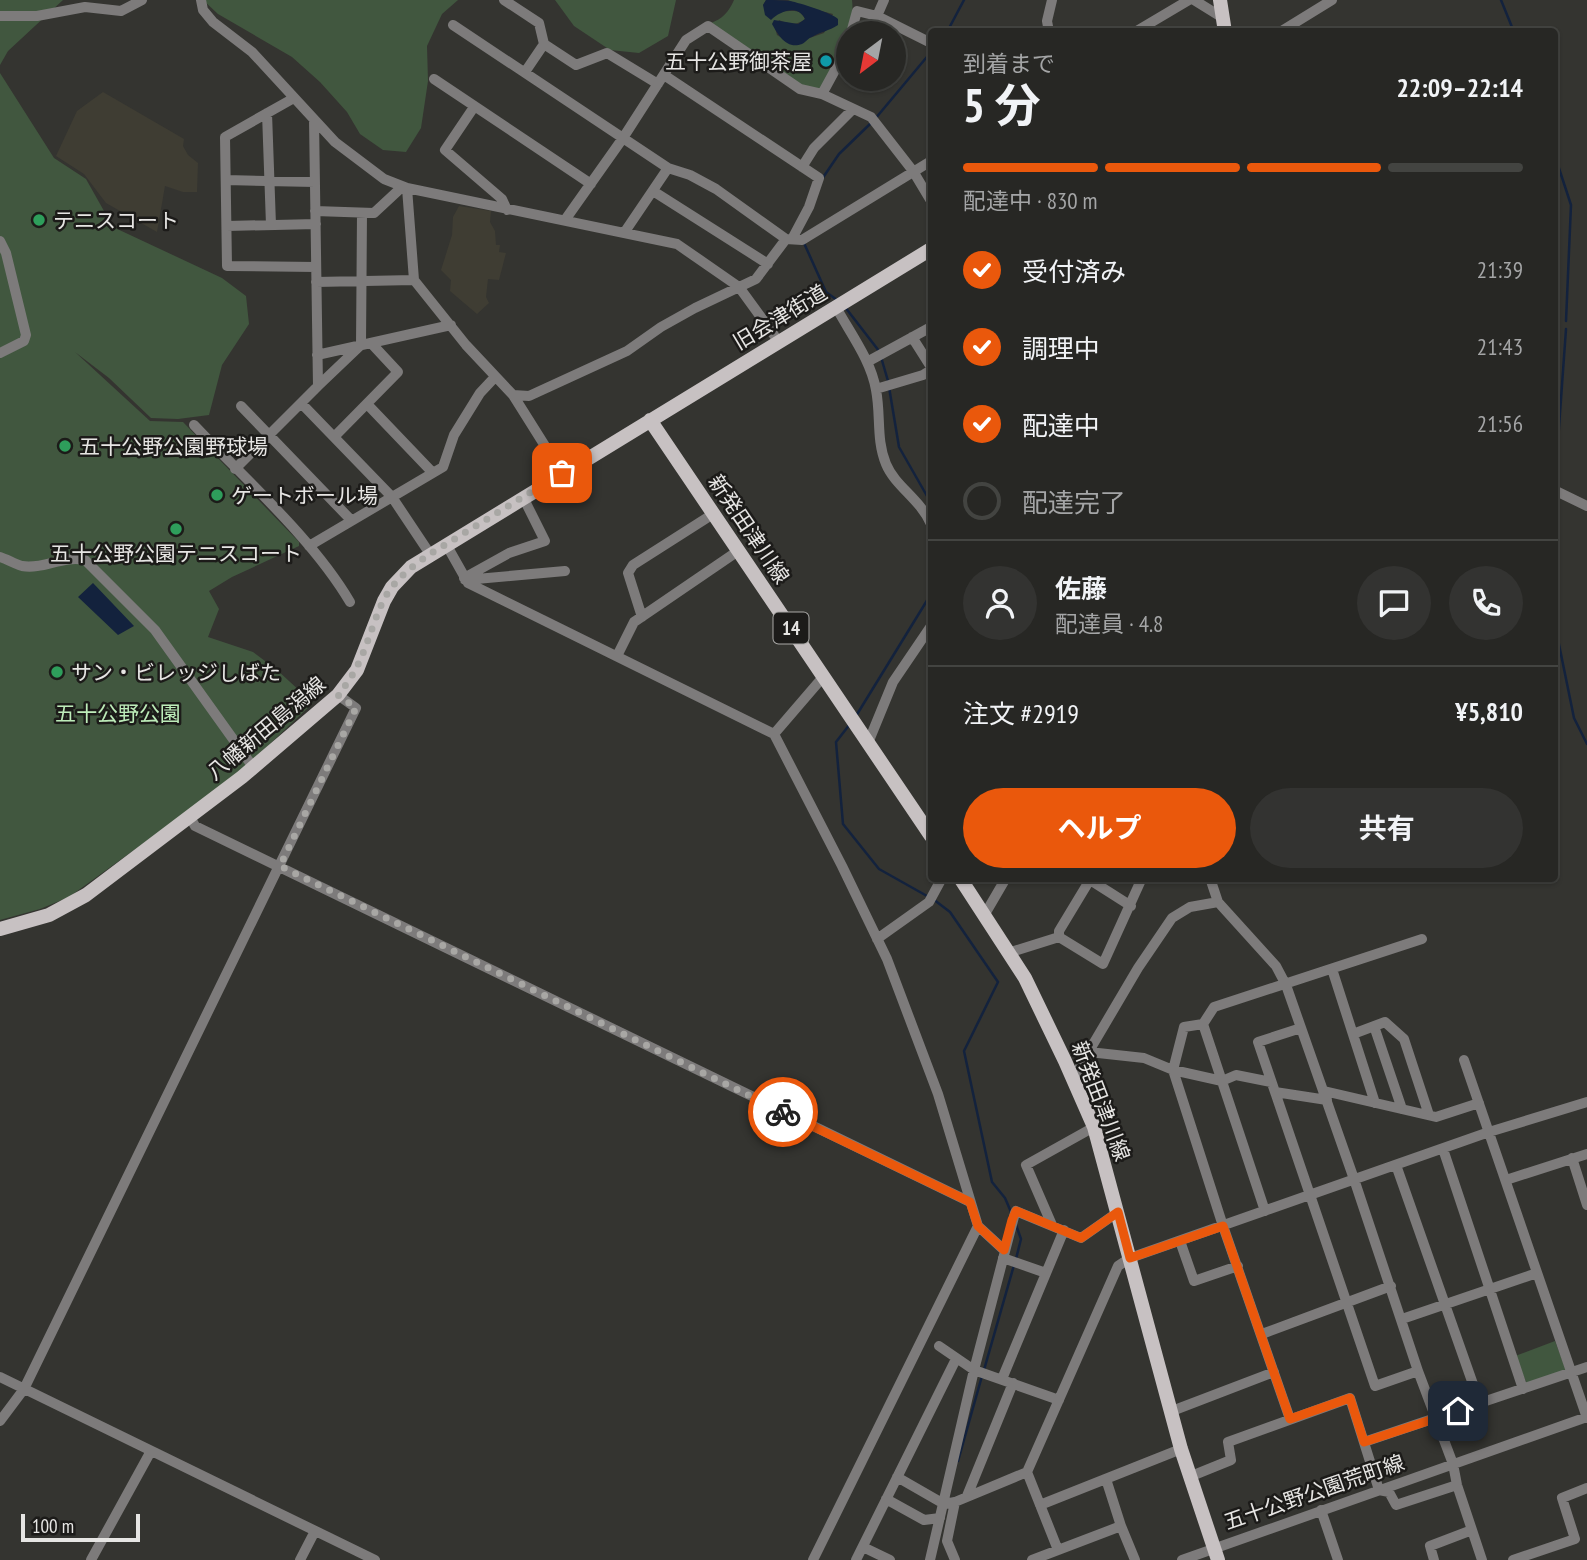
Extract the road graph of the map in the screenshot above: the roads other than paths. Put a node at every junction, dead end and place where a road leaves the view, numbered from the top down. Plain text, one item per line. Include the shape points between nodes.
1 (142, 0) edge
2 (201, 0) edge
3 (504, 0) edge
4 (876, 0) edge
5 (884, 0) edge
6 (1052, 0) edge
7 (1192, 0) edge
8 (1220, 0) edge
9 (1332, 0) edge
10 (0, 16) edge
11 (877, 16) junction
12 (854, 21) edge
13 (453, 25) dead end
14 (1224, 25) edge
15 (1048, 28) edge
16 (1142, 28) edge
17 (1286, 28) edge
18 (928, 42) edge
19 (544, 44) junction
20 (836, 68) edge
21 (525, 72) junction
22 (434, 79) dead end
23 (662, 80) junction
24 (822, 94) junction
25 (294, 99) junction
26 (474, 107) junction
27 (853, 109) junction
28 (267, 113) junction
29 (314, 119) junction
30 (623, 138) junction
31 (928, 163) edge
32 (802, 167) junction
33 (668, 168) junction
34 (913, 172) junction
35 (226, 180) junction
36 (269, 181) junction
37 (315, 181) junction
38 (591, 184) junction
39 (404, 187) junction
40 (653, 191) junction
41 (928, 196) edge
42 (507, 210) junction
43 (315, 211) junction
44 (362, 213) junction
45 (565, 220) junction
46 (316, 224) junction
47 (271, 225) junction
48 (226, 226) junction
49 (624, 233) junction
50 (789, 239) junction
51 (0, 241) edge
52 (928, 251) edge
53 (768, 264) junction
54 (316, 268) junction
55 (414, 280) junction
56 (363, 281) junction
57 (316, 282) junction
58 (739, 287) junction
59 (836, 307) junction
60 (451, 325) junction
61 (928, 329) edge
62 (912, 337) junction
63 (779, 342) junction
64 (366, 344) junction
65 (0, 353) edge
66 (317, 355) junction
67 (867, 362) junction
68 (928, 363) edge
69 (928, 371) edge
70 (495, 377) junction
71 (318, 386) junction
72 (876, 389) junction
73 (513, 395) junction
74 (301, 403) junction
75 (367, 404) junction
76 (241, 406) dead end
77 (650, 420) junction
78 (194, 425) dead end
79 (270, 434) junction
80 (334, 437) junction
81 (235, 469) junction
82 (433, 473) junction
83 (562, 473) junction
84 (1558, 492) edge
85 (392, 497) junction
86 (523, 497) junction
87 (1587, 506) edge
88 (713, 514) junction
89 (928, 516) edge
90 (351, 520) junction
91 (446, 544) junction
92 (309, 546) junction
93 (738, 551) junction
94 (430, 554) junction
95 (0, 557) edge
96 (565, 571) dead end
97 (465, 579) junction
98 (349, 602) dead end
99 (642, 617) junction
100 (928, 630) edge
101 (617, 656) junction
102 (824, 677) junction
103 (338, 695) junction
104 (774, 734) junction
105 (868, 743) junction
106 (253, 767) junction
107 (190, 817) junction
108 (928, 830) edge
109 (280, 866) junction
110 (940, 882) edge
111 (963, 882) edge
112 (1004, 882) edge
113 (1087, 882) edge
114 (1094, 882) edge
115 (1140, 882) edge
116 (1211, 882) edge
117 (1217, 902) junction
118 (1131, 906) junction
119 (985, 914) junction
120 (0, 929) edge
121 (1059, 937) junction
122 (877, 939) junction
123 (1422, 939) dead end
124 (1008, 953) junction
125 (1332, 969) junction
126 (1286, 985) junction
127 (1203, 1024) junction
128 (1374, 1026) junction
129 (1301, 1028) junction
130 (1353, 1034) junction
131 (1090, 1052) junction
132 (1464, 1060) dead end
133 (1173, 1070) junction
134 (1072, 1080) junction
135 (1222, 1081) junction
136 (1273, 1087) junction
137 (1325, 1096) junction
138 (1587, 1102) edge
139 (1375, 1103) junction
140 (1479, 1103) junction
141 (1402, 1109) junction
142 (1429, 1115) junction
143 (1094, 1127) junction
144 (1489, 1132) junction
145 (1443, 1149) junction
146 (1587, 1154) edge
147 (1572, 1158) junction
148 (1396, 1165) junction
149 (1354, 1179) junction
150 (1506, 1180) junction
151 (1310, 1194) junction
152 (970, 1202) junction
153 (1587, 1205) edge
154 (1265, 1211) junction
155 (1118, 1212) junction
156 (1052, 1225) junction
157 (978, 1226) junction
158 (1223, 1226) junction
159 (1064, 1230) junction
160 (1180, 1241) junction
161 (1004, 1254) junction
162 (1130, 1258) junction
163 (1238, 1266) junction
164 (1046, 1273) junction
165 (1537, 1273) junction
166 (1391, 1286) junction
167 (1490, 1290) junction
168 (1346, 1302) junction
169 (1445, 1305) junction
170 (1402, 1319) junction
171 (1262, 1334) junction
172 (939, 1346) dead end
173 (956, 1359) junction
174 (1587, 1367) edge
175 (974, 1370) junction
176 (1274, 1371) junction
177 (1418, 1371) junction
178 (1572, 1372) junction
179 (0, 1377) edge
180 (1002, 1379) junction
181 (1013, 1383) junction
182 (24, 1389) junction
183 (1523, 1389) junction
184 (1059, 1400) junction
185 (1480, 1405) junction
186 (1172, 1410) junction
187 (1587, 1417) edge
188 (1436, 1418) junction
189 (1290, 1419) junction
190 (0, 1420) edge
191 (1364, 1442) junction
192 (1181, 1449) junction
193 (151, 1451) junction
194 (1453, 1464) junction
195 (1027, 1472) junction
196 (897, 1477) junction
197 (1189, 1477) junction
198 (1105, 1479) junction
199 (1457, 1485) junction
200 (1587, 1488) edge
201 (1379, 1490) junction
202 (967, 1496) junction
203 (886, 1499) junction
204 (950, 1503) junction
205 (1040, 1505) junction
206 (1321, 1510) junction
207 (940, 1518) junction
208 (1121, 1526) junction
209 (1472, 1530) junction
210 (314, 1531) junction
211 (863, 1547) junction
212 (1058, 1550) junction
213 (1215, 1554) edge
214 (1530, 1557) edge
215 (91, 1560) edge
216 (300, 1560) edge
217 (375, 1560) edge
218 (813, 1560) edge
219 (856, 1560) edge
220 (890, 1560) edge
221 (930, 1560) edge
222 (955, 1560) edge
223 (1032, 1560) edge
224 (1135, 1560) edge
225 (1182, 1560) edge
226 (1338, 1560) edge
227 (1434, 1560) edge
228 (1482, 1560) edge
229 (1513, 1560) edge

1 - 10 street via 121,11 85,7 37,16
2 - 25 street via 213,22 252,52
3 - 19 street via 539,23
4 - 11 street
5 - 11 street
6 - 15 street
7 - 14 street
7 - 16 street
8 - 14 main road
9 - 17 street
11 - 12 street via 857,11
11 - 18 street
13 - 21 street
19 - 21 street
19 - 23 street via 576,65 607,53
20 - 24 street
21 - 30 street
22 - 26 street
23 - 24 street via 686,40 708,26 800,89
23 - 30 street
23 - 32 street
24 - 27 street
25 - 28 street
25 - 29 street
26 - 38 street
26 - 42 street via 445,150 502,199
27 - 32 street via 814,148
27 - 34 street via 871,117
28 - 35 street via 225,137
28 - 36 street
29 - 37 street
29 - 39 street via 335,142
30 - 33 street
30 - 38 street
31 - 34 street
32 - 50 street via 819,178 809,207
33 - 40 street
33 - 50 street via 716,189
34 - 41 street
34 - 50 street via 802,240
35 - 36 street
35 - 48 street
36 - 37 street
36 - 47 street
37 - 43 street
38 - 45 street
39 - 42 street
39 - 44 street via 374,213
39 - 55 street
40 - 49 street
40 - 53 street
42 - 45 street
43 - 44 street
43 - 46 street
44 - 56 street
45 - 49 street
46 - 47 street
46 - 54 street
47 - 48 street
48 - 54 street via 227,266
49 - 58 street via 677,244
50 - 53 street
51 - 65 street via 26,335 24,341
52 - 59 main road, 旧会津街道
53 - 58 street via 756,279
54 - 57 street
55 - 56 street
55 - 60 street
56 - 57 street
56 - 64 street
57 - 66 street
58 - 63 street
58 - 73 street via 661,327 627,351 529,396
59 - 63 main road, 旧会津街道
59 - 67 street
60 - 64 street
60 - 70 street
61 - 62 street
62 - 67 street
62 - 68 street
63 - 77 main road, 旧会津街道
64 - 66 street
64 - 71 street
64 - 75 street via 398,372
66 - 71 street
67 - 72 street
69 - 72 street
70 - 73 street
70 - 82 street via 454,435 443,467
71 - 74 street
72 - 89 street via 887,468
73 - 83 street
74 - 79 street
74 - 80 street
75 - 80 street
75 - 82 street
76 - 79 street
77 - 83 main road, 八幡新田島潟線
77 - 88 main road, 新発田津川線 / 14
78 - 81 street
79 - 81 street
79 - 90 street
80 - 85 street
81 - 92 street
82 - 85 street
83 - 86 main road, 八幡新田島潟線
84 - 87 street
85 - 90 street
85 - 94 street
86 - 91 main road, 八幡新田島潟線
86 - 97 street via 545,541 509,553
88 - 93 main road, 新発田津川線 / 14
88 - 99 street via 633,565 628,573
90 - 92 street
91 - 94 main road, 八幡新田島潟線
91 - 97 street
92 - 98 street
93 - 99 street
93 - 102 main road, 新発田津川線 / 14
94 - 103 main road, 八幡新田島潟線 via 411,567 388,594 357,670
95 - 106 street via 22,566 72,557 85,560 155,630
96 - 97 street
97 - 101 street
99 - 101 street via 634,622
100 - 105 street via 893,682
101 - 104 street
102 - 104 street
102 - 105 main road, 新発田津川線 / 14
103 - 106 main road, 八幡新田島潟線
103 - 109 street via 356,708
104 - 122 street
105 - 108 main road, 新発田津川線 / 14
106 - 107 main road, 八幡新田島潟線
107 - 109 street via 195,826
107 - 120 main road, 八幡新田島潟線 via 68,906
109 - 152 street
109 - 182 street
110 - 122 street via 929,902
111 - 119 main road, 新発田津川線
112 - 119 street
113 - 121 street
114 - 118 street
115 - 118 street
116 - 117 street
117 - 126 street via 1276,966
117 - 131 street via 1190,907 1172,918
118 - 121 street via 1102,964
119 - 124 main road, 新発田津川線
121 - 124 street
122 - 152 street via 937,1094
123 - 125 street
124 - 134 main road, 新発田津川線 via 1039,1005
125 - 126 street
125 - 130 street
126 - 127 street via 1214,1007
126 - 129 street
127 - 133 street via 1184,1027
127 - 135 street
128 - 130 street
128 - 141 street
128 - 142 street via 1385,1022 1404,1039
129 - 136 street via 1258,1042
129 - 137 street
130 - 139 street
131 - 133 street via 1144,1058
131 - 134 street
132 - 140 street
133 - 135 street
133 - 158 street
134 - 143 main road, 新発田津川線
135 - 136 street via 1236,1074
135 - 154 street
136 - 137 street
136 - 151 street
137 - 139 street
137 - 149 street
138 - 144 street
139 - 141 street
140 - 142 street via 1436,1117
140 - 144 street
141 - 142 street
143 - 155 main road, 新発田津川線
143 - 156 street via 1026,1165
144 - 145 street
144 - 150 street
145 - 148 street
145 - 167 street
146 - 147 street
147 - 150 street
147 - 153 street
148 - 149 street
148 - 169 street
149 - 151 street
149 - 166 street
150 - 165 street
151 - 154 street
151 - 168 street
152 - 157 street
154 - 158 street
155 - 159 street via 1081,1238
155 - 162 main road, 新発田津川線
156 - 159 street
156 - 161 street via 1016,1211
157 - 161 street
157 - 218 street
158 - 160 street
158 - 163 street
159 - 164 street
160 - 162 street
160 - 163 street via 1194,1281
161 - 164 street
161 - 175 street
162 - 184 street via 1118,1266
162 - 186 main road, 新発田津川線
163 - 171 street
164 - 180 street
165 - 167 street
165 - 178 street
166 - 168 street
166 - 170 street
167 - 169 street
167 - 183 street
168 - 171 street
168 - 177 street via 1375,1386
169 - 170 street
169 - 185 street
170 - 177 street
171 - 176 street
172 - 173 street
173 - 175 street
173 - 196 street
174 - 178 street
175 - 180 street
175 - 204 street
176 - 186 street
176 - 189 street
177 - 188 street
178 - 183 street
178 - 187 street
179 - 182 street
180 - 181 street
181 - 184 street
181 - 202 street
182 - 190 street
182 - 193 street
183 - 185 street
184 - 195 street
185 - 188 street
186 - 192 main road, 新発田津川線
187 - 194 street, 五十公野公園荒町線
188 - 191 street
188 - 194 street
189 - 191 street via 1350,1398
189 - 197 street via 1228,1443 1231,1460
191 - 201 street
192 - 197 main road, 新発田津川線
192 - 198 street
193 - 210 street
193 - 215 street
194 - 199 street
194 - 201 street, 五十公野公園荒町線
195 - 202 street
195 - 205 street
196 - 203 street
196 - 204 street
197 - 213 main road, 新発田津川線
198 - 205 street
198 - 208 street
199 - 201 street via 1396,1505 1389,1492
199 - 209 street
200 - 214 street via 1562,1498 1575,1539
201 - 206 street, 五十公野公園荒町線
202 - 204 street
203 - 207 street via 924,1520
203 - 211 street
204 - 207 street
204 - 222 street via 947,1541
205 - 212 street
206 - 213 street, 五十公野公園荒町線
206 - 226 street
207 - 221 street
208 - 212 street
208 - 224 street
209 - 227 street via 1430,1546
209 - 228 street
210 - 216 street
210 - 217 street
211 - 219 street
211 - 220 street
212 - 223 street
213 - 225 street, 五十公野公園荒町線
214 - 229 street

